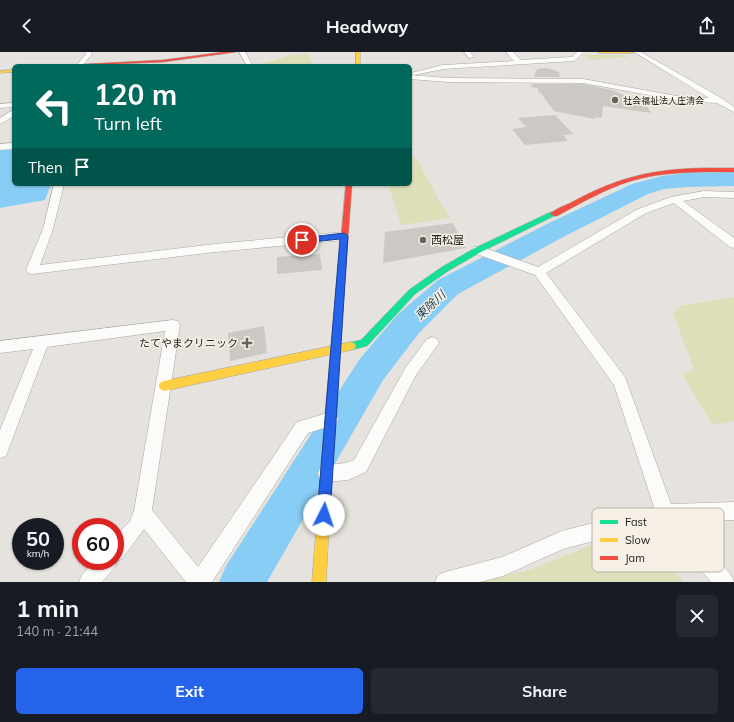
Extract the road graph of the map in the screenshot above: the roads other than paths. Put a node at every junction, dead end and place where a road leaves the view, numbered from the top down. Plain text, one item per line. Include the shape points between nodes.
1 (88, 52) edge
2 (234, 52) edge
3 (242, 52) edge
4 (358, 52) edge
5 (581, 52) edge
6 (600, 52) edge
7 (625, 52) edge
8 (633, 52) edge
9 (637, 52) edge
10 (509, 54) edge
11 (519, 62) junction
12 (81, 64) edge
13 (113, 64) edge
14 (249, 64) edge
15 (358, 64) edge
16 (12, 71) edge
17 (0, 72) edge
18 (512, 72) junction
19 (412, 75) edge
20 (412, 76) edge
21 (720, 102) junction
22 (12, 104) edge
23 (0, 106) edge
24 (734, 110) edge
25 (12, 114) edge
26 (0, 122) edge
27 (12, 146) edge
28 (0, 147) edge
29 (734, 170) edge
30 (59, 186) edge
31 (349, 186) edge
32 (734, 195) edge
33 (675, 199) junction
34 (344, 236) junction
35 (734, 244) edge
36 (478, 250) junction
37 (539, 272) junction
38 (42, 342) junction
39 (432, 343) dead end
40 (0, 347) edge
41 (335, 350) junction
42 (164, 386) junction
43 (330, 419) junction
44 (0, 450) edge
45 (326, 474) junction
46 (663, 508) edge
47 (724, 511) edge
48 (734, 511) edge
49 (143, 513) junction
50 (592, 532) edge
51 (124, 541) edge
52 (99, 570) edge
53 (715, 572) edge
54 (89, 582) edge
55 (199, 582) edge
56 (319, 582) edge
57 (445, 582) edge
58 (724, 582) edge

1 - 12 street
2 - 13 main road
3 - 14 street
4 - 15 main road
5 - 11 street via 574,59
6 - 7 main road
7 - 8 main road
9 - 21 street
10 - 11 street
11 - 18 street
16 - 17 main road
18 - 19 street via 443,67
18 - 20 street via 448,80
18 - 21 street via 583,80 682,98
21 - 24 street
22 - 23 street
25 - 26 street
27 - 28 street
29 - 36 main road via 666,171 637,176 615,184
30 - 34 street via 48,229 32,270 215,248
31 - 34 main road
32 - 33 street via 704,194
33 - 35 street
33 - 37 street via 642,211
34 - 41 main road
36 - 37 street
36 - 41 main road via 412,292 364,343
37 - 46 street via 620,382
38 - 40 street
38 - 42 street via 173,326
38 - 44 street
39 - 45 street via 412,371 360,466 348,472
41 - 42 main road
41 - 43 main road
42 - 49 street
43 - 45 main road
43 - 55 street via 303,427
45 - 56 main road
47 - 48 street
49 - 51 street
49 - 55 street
50 - 57 street via 562,540 503,566
52 - 54 street
53 - 58 street

